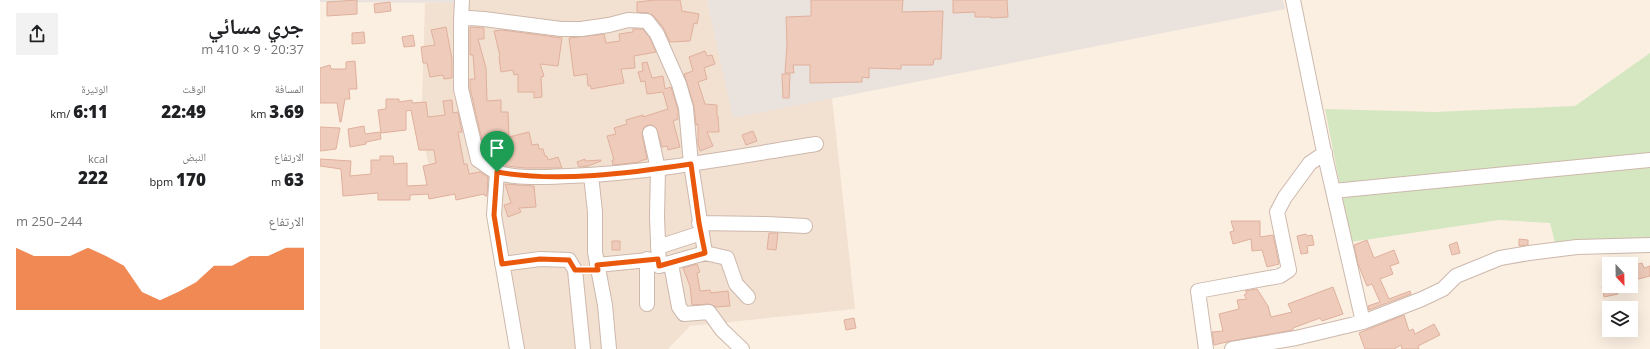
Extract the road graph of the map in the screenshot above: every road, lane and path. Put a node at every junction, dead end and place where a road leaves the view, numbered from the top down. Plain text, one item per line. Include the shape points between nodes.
1 (462, 0) edge
2 (1294, 0) edge
3 (461, 20) junction
4 (650, 133) dead end
5 (816, 144) dead end
6 (1325, 153) junction
7 (1650, 160) edge
8 (691, 164) junction
9 (658, 169) junction
10 (497, 172) junction
11 (592, 175) junction
12 (1333, 191) junction
13 (805, 226) dead end
14 (700, 228) junction
15 (1650, 245) edge
16 (705, 253) junction
17 (659, 257) junction
18 (502, 264) junction
19 (598, 267) junction
20 (575, 270) junction
21 (748, 297) dead end
22 (647, 304) dead end
23 (1363, 322) junction
24 (517, 349) edge
25 (583, 349) edge
26 (609, 349) edge
27 (742, 349) edge
28 (1206, 349) edge
29 (1232, 349) edge

1 - 3 street
2 - 6 street
3 - 8 street via 484,19 562,29 581,29 628,20 647,21 657,34 679,84 687,114
3 - 10 street via 461,89 478,160
4 - 9 street
5 - 8 street
6 - 12 street
6 - 28 street via 1310,164 1277,212 1289,270 1280,276 1198,291
7 - 12 street
8 - 9 street
8 - 14 street
9 - 11 street
9 - 17 street via 656,217
10 - 11 street via 550,177
10 - 18 street via 494,215
11 - 19 street via 595,252
12 - 23 street
13 - 14 street via 767,224
14 - 16 street
14 - 17 street
15 - 23 street via 1577,247 1500,258 1456,276 1443,289 1422,299
16 - 17 street
16 - 21 street via 727,258 736,284
17 - 19 street
17 - 22 street
17 - 27 street via 684,314 709,312 722,330
18 - 20 street via 540,259 569,260
18 - 24 street
19 - 20 street
19 - 26 street
20 - 25 street
23 - 29 street via 1296,338

